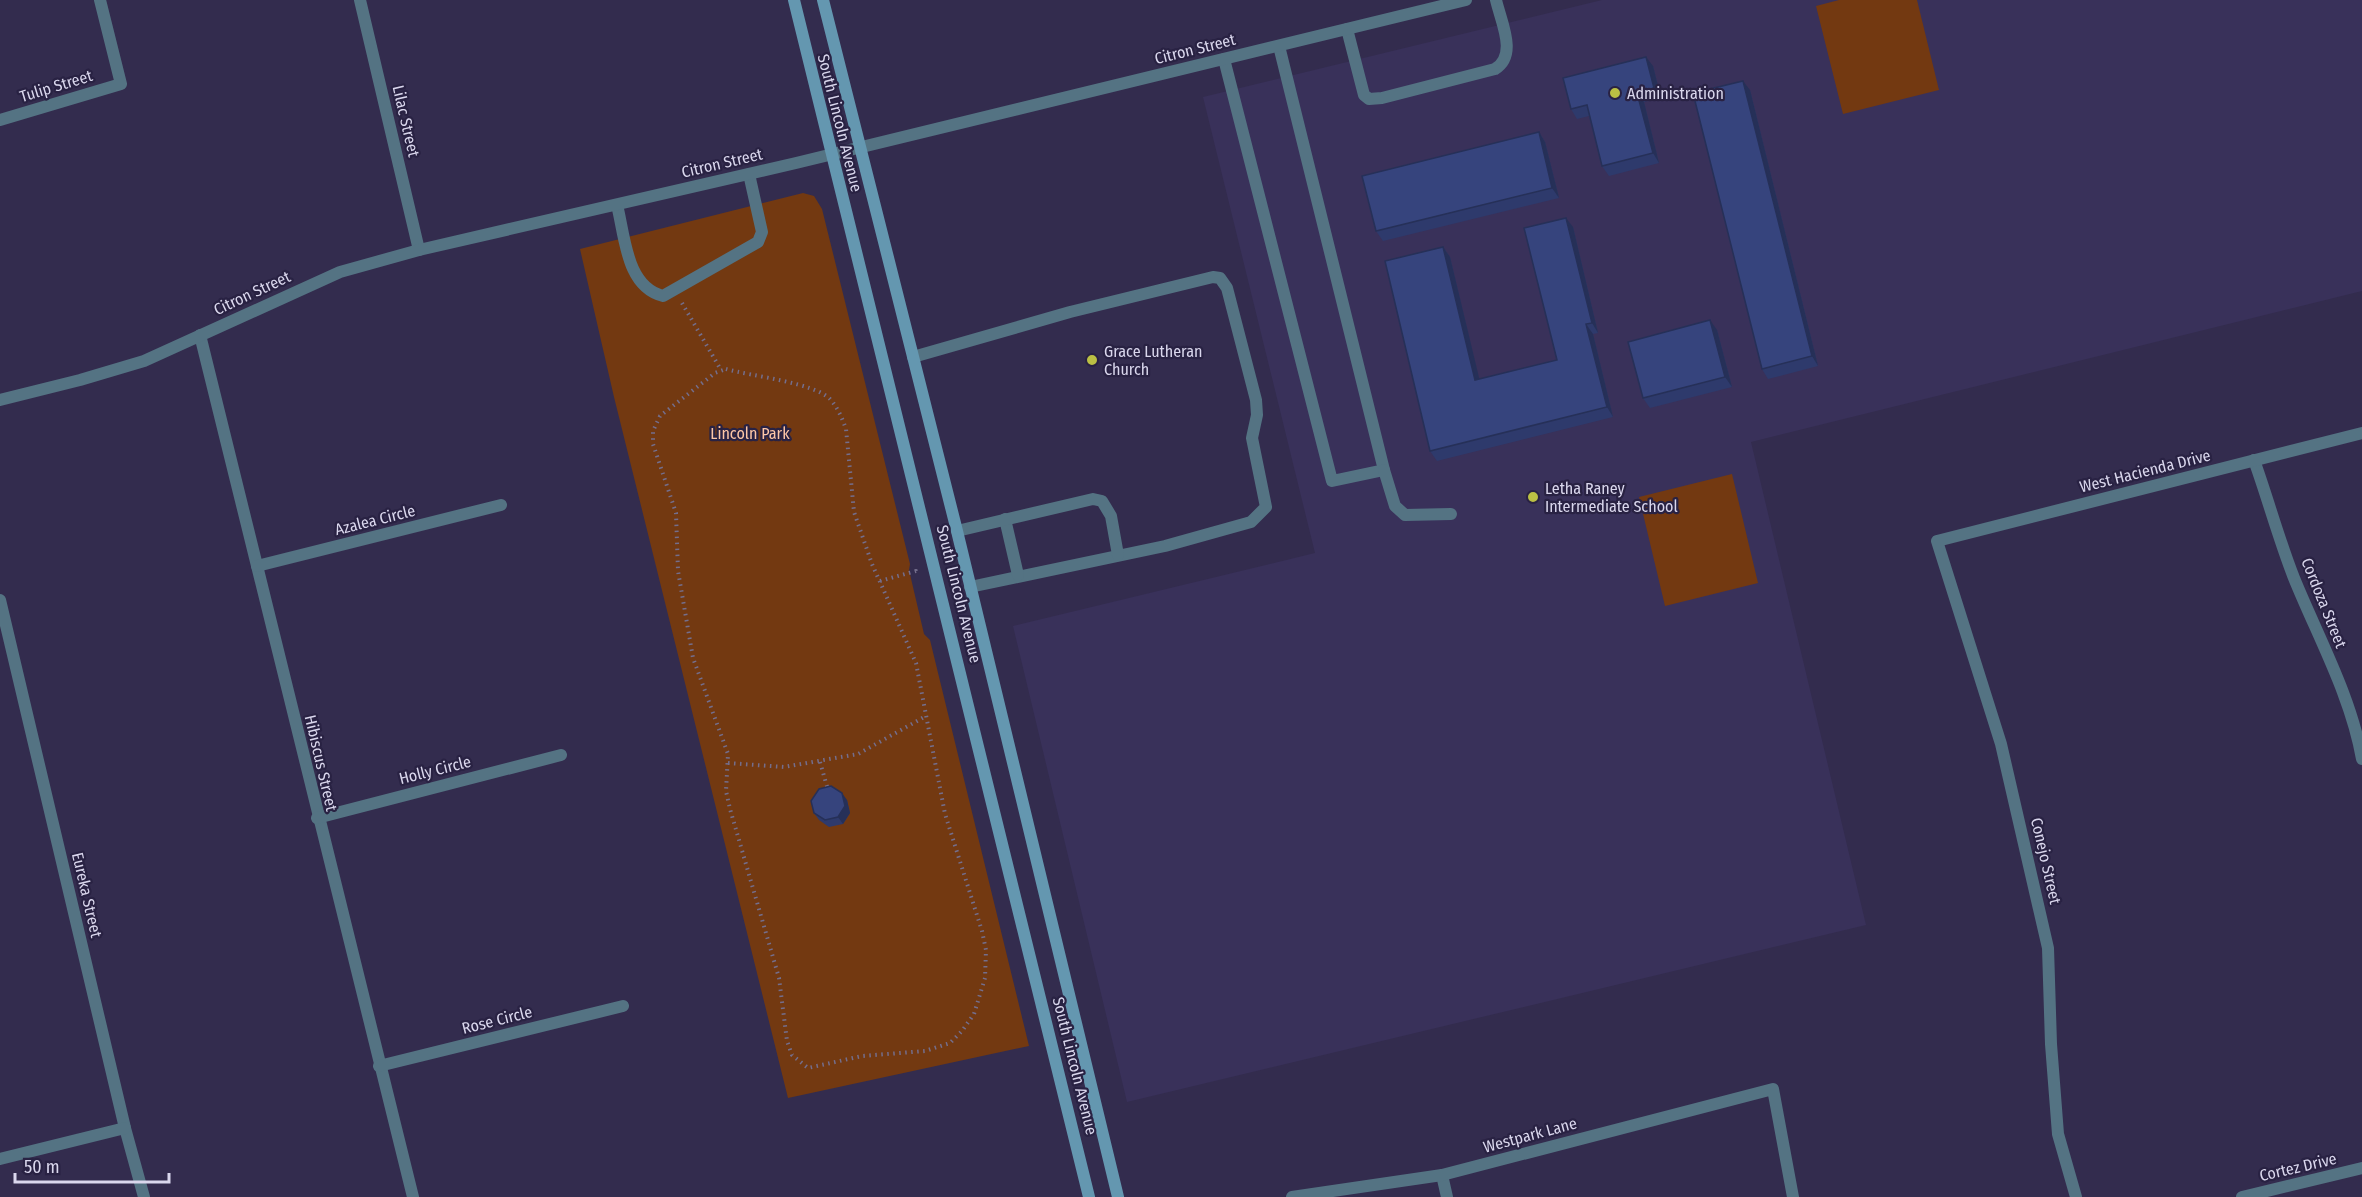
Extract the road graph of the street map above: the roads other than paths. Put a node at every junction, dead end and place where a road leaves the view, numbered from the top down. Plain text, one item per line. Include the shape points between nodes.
1 (100, 0) edge
2 (360, 0) edge
3 (794, 0) edge
4 (823, 0) edge
5 (1466, 0) edge
6 (1496, 0) edge
7 (1347, 29) junction
8 (1279, 46) junction
9 (1224, 59) junction
10 (0, 120) edge
11 (860, 147) junction
12 (831, 154) junction
13 (749, 174) junction
14 (617, 205) junction
15 (419, 250) junction
16 (200, 335) junction
17 (913, 357) junction
18 (0, 400) edge
19 (2362, 433) edge
20 (2254, 460) junction
21 (1384, 470) junction
22 (501, 505) dead end
23 (1451, 514) dead end
24 (1005, 519) junction
25 (957, 531) junction
26 (1937, 541) joint
27 (1118, 555) junction
28 (257, 566) junction
29 (1018, 576) junction
30 (970, 587) junction
31 (0, 600) edge
32 (561, 755) dead end
33 (2362, 759) edge
34 (317, 818) junction
35 (623, 1006) dead end
36 (379, 1066) junction
37 (124, 1128) junction
38 (0, 1159) edge
39 (2362, 1168) edge
40 (1442, 1175) junction
41 (144, 1197) edge
42 (413, 1197) edge
43 (1089, 1197) edge
44 (1118, 1197) edge
45 (1292, 1197) edge
46 (1447, 1197) edge
47 (1793, 1197) edge
48 (2076, 1197) edge
49 (2242, 1197) edge

1 - 10 street, Tulip Street via 121,84
2 - 15 street, Lilac Street
3 - 12 main road, South Lincoln Avenue
4 - 11 main road, South Lincoln Avenue
5 - 7 street, Citron Street
6 - 7 street via 1508,54 1505,63 1496,69 1382,98 1369,99 1364,94
7 - 8 street, Citron Street
8 - 9 street, Citron Street
8 - 21 street
9 - 11 street, Citron Street
9 - 21 street via 1332,481
11 - 12 street, Citron Street
11 - 17 main road, South Lincoln Avenue
12 - 13 street, Citron Street
12 - 43 main road, South Lincoln Avenue
13 - 14 street, Citron Street
13 - 14 street via 762,232 758,242 663,296 646,288 633,270
14 - 15 street, Citron Street
15 - 16 street, Citron Street via 340,272
16 - 18 street, Citron Street via 144,361
16 - 28 street, Hibiscus Street
17 - 25 main road, South Lincoln Avenue
17 - 27 street via 1070,312 1213,277 1225,283 1256,400 1252,438 1266,507 1251,522
19 - 20 street, West Hacienda Drive
20 - 26 street, West Hacienda Drive
20 - 33 street, Cordoza Street via 2294,578 2323,641 2355,729
21 - 23 street via 1395,506 1406,515
22 - 28 street, Azalea Circle
24 - 25 street
24 - 27 street via 1093,499 1102,501 1111,516
24 - 29 street
25 - 30 main road, South Lincoln Avenue
26 - 48 street, Conejo Street via 2001,744 2048,948 2058,1134
27 - 29 street
28 - 34 street, Hibiscus Street
29 - 30 street
30 - 44 main road, South Lincoln Avenue
31 - 37 street, Eureka Street
32 - 34 street, Holly Circle
34 - 36 street, Hibiscus Street
35 - 36 street, Rose Circle
36 - 42 street, Hibiscus Street
37 - 38 street
37 - 41 street, Eureka Street
39 - 49 street, Cortez Drive
40 - 45 street, Westpark Lane
40 - 46 street
40 - 47 street, Westpark Lane via 1773,1089

